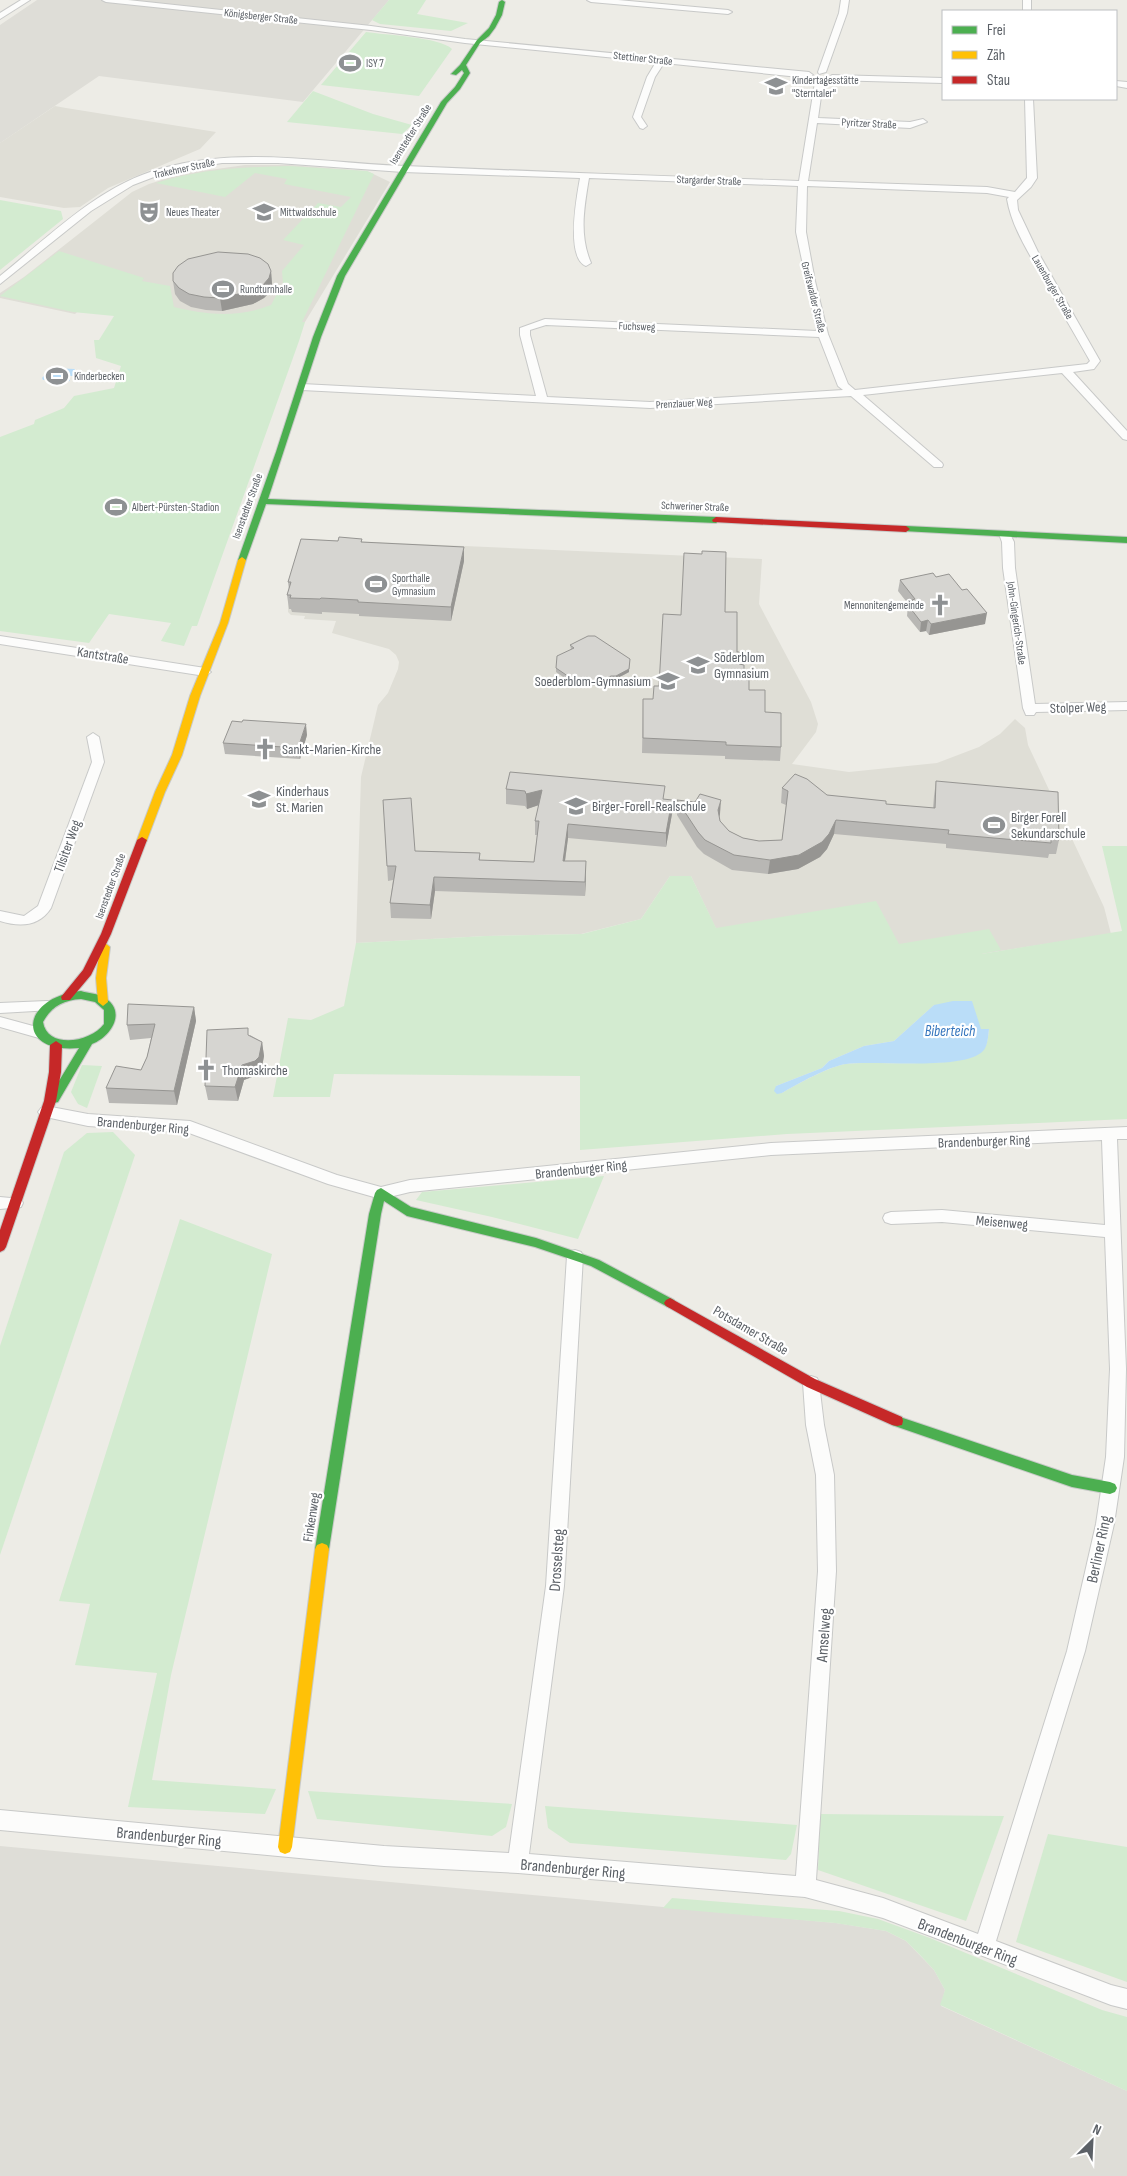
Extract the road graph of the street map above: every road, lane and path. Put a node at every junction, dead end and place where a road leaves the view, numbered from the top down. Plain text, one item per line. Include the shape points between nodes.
1 (26, 0) edge
2 (106, 0) edge
3 (591, 0) edge
4 (844, 0) edge
5 (503, 1) edge
6 (728, 12) dead end
7 (0, 17) edge
8 (478, 41) junction
9 (660, 60) junction
10 (820, 77) junction
11 (942, 81) edge
12 (1029, 100) edge
13 (814, 120) junction
14 (923, 122) dead end
15 (643, 126) dead end
16 (403, 169) junction
17 (585, 176) junction
18 (803, 184) junction
19 (1016, 195) junction
20 (586, 263) dead end
21 (0, 281) edge
22 (823, 334) junction
23 (1065, 370) junction
24 (302, 387) junction
25 (852, 393) junction
26 (542, 399) junction
27 (1127, 437) edge
28 (938, 466) dead end
29 (263, 501) junction
30 (1005, 534) junction
31 (1127, 540) edge
32 (0, 640) edge
33 (205, 672) junction
34 (1127, 706) edge
35 (1029, 710) joint
36 (93, 737) dead end
37 (0, 916) edge
38 (106, 934) junction
39 (66, 997) junction
40 (104, 1002) junction
41 (47, 1006) junction
42 (0, 1008) edge
43 (0, 1022) edge
44 (39, 1033) junction
45 (88, 1042) junction
46 (56, 1045) junction
47 (46, 1112) junction
48 (1118, 1134) edge
49 (381, 1193) junction
50 (8, 1203) edge
51 (891, 1218) dead end
52 (1113, 1232) junction
53 (0, 1247) edge
54 (575, 1256) junction
55 (811, 1383) junction
56 (1110, 1488) junction
57 (0, 1820) edge
58 (285, 1847) junction
59 (518, 1863) junction
60 (806, 1887) junction
61 (984, 1948) junction
62 (1127, 1999) edge

1 - 7 street
2 - 8 street, Königsberger Straße
3 - 6 street
4 - 10 street, Greifswalder Straße via 843,13
5 - 8 street, Isenstedter Straße via 476,33
8 - 9 street, Stettiner Straße
8 - 16 street, Isenstedter Straße via 464,66 456,71 446,86 444,102
9 - 10 street, Stettiner Straße via 808,75 811,80
9 - 15 street via 637,117
10 - 11 street
10 - 13 street, Greifswalder Straße
12 - 19 street via 1032,178 1028,186
13 - 14 street, Pyritzer Straße via 910,125
13 - 18 street, Greifswalder Straße
16 - 17 street, Stargarder Straße
16 - 21 street, Trakehner Straße via 247,159 165,170 110,194
16 - 24 street, Isenstedter Straße via 343,271 317,337
17 - 18 street, Stargarder Straße
17 - 20 street via 578,216 578,246
18 - 19 street, Stargarder Straße via 987,190
18 - 22 street, Greifswalder Straße via 801,232
19 - 23 street, Lauenburger Straße via 1011,203 1014,215 1095,360 1090,367
22 - 25 street, Greifswalder Straße via 843,386
22 - 26 street, Fuchsweg via 534,324 525,328
23 - 25 street, Prenzlauer Weg
23 - 27 street
24 - 26 street, Prenzlauer Weg
24 - 29 street, Isenstedter Straße
25 - 26 street, Prenzlauer Weg via 650,405
25 - 28 street, Greifswalder Straße
29 - 30 street, Schweriner Straße
29 - 33 street, Isenstedter Straße via 248,538 222,630
30 - 31 street, Schweriner Straße
30 - 35 street, John-Gingerich-Straße
32 - 33 street, Kantstraße
33 - 38 street, Isenstedter Straße via 177,755 156,800
34 - 35 street, Stolper Weg
36 - 37 street, Tilsiter Weg via 98,762 44,908 36,917 24,921
38 - 39 street, Isenstedter Straße via 87,972
38 - 40 street, Isenstedter Straße via 101,978
39 - 40 street via 88,996
39 - 41 street
40 - 45 street via 110,1012 110,1024 101,1035
41 - 42 street
41 - 44 street via 37,1022
43 - 44 street
44 - 46 street
45 - 46 street via 75,1046
45 - 47 street
46 - 47 street via 55,1072
47 - 49 street, Brandenburger Ring via 88,1120 190,1127 334,1180
47 - 50 street
48 - 49 street, Brandenburger Ring via 771,1149 410,1186
48 - 52 street, Berliner Ring
49 - 54 street, Potsdamer Straße via 407,1211
49 - 58 street, Finkenweg via 323,1537
50 - 53 street
51 - 52 street, Meisenweg via 942,1216
52 - 56 street, Berliner Ring via 1118,1370 1115,1457
54 - 55 street, Potsdamer Straße via 595,1263 717,1328
54 - 59 street, Drosselsteg via 555,1586
55 - 56 street, Potsdamer Straße via 908,1426 1072,1481
55 - 60 street, Amselweg via 815,1426 825,1474 828,1571
56 - 61 street, Berliner Ring via 1076,1651
57 - 58 street, Brandenburger Ring
58 - 59 street, Brandenburger Ring
59 - 60 street, Brandenburger Ring
60 - 61 street, Brandenburger Ring via 883,1908
61 - 62 street, Brandenburger Ring

